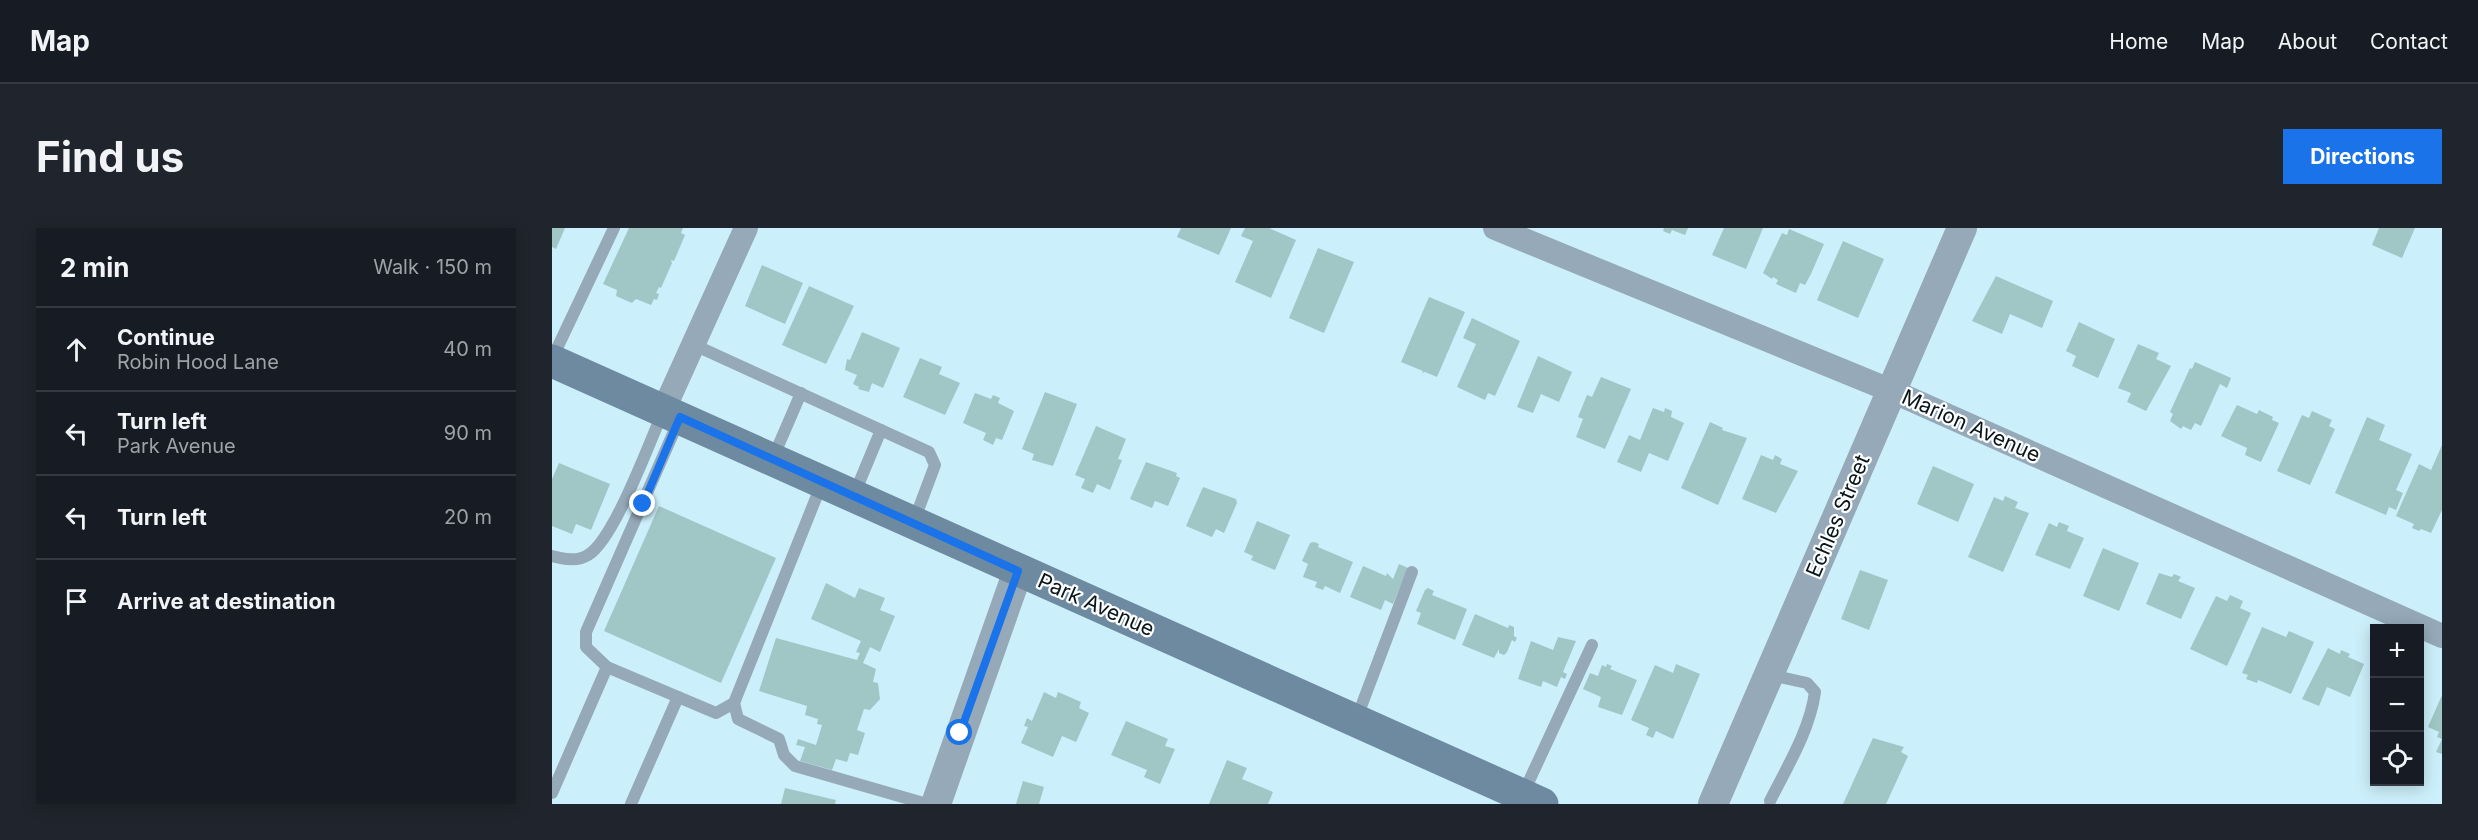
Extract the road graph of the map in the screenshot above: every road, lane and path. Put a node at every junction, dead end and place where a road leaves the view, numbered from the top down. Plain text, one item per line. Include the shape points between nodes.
1 (614, 228) edge
2 (746, 228) edge
3 (1495, 228) edge
4 (1962, 228) edge
5 (693, 344) junction
6 (552, 360) edge
7 (1892, 391) junction
8 (801, 393) junction
9 (672, 413) junction
10 (881, 430) junction
11 (773, 459) junction
12 (822, 482) junction
13 (853, 496) junction
14 (913, 523) junction
15 (552, 556) edge
16 (1018, 571) junction
17 (1413, 572) dead end
18 (2442, 636) edge
19 (1592, 645) dead end
20 (607, 667) junction
21 (1769, 674) junction
22 (678, 697) junction
23 (734, 703) junction
24 (1356, 721) junction
25 (552, 793) edge
26 (1532, 800) edge
27 (1770, 801) dead end
28 (631, 804) edge
29 (927, 804) edge
30 (936, 804) edge
31 (1713, 804) edge

1 - 6 lane
2 - 5 street
3 - 7 street, Marion Avenue
4 - 7 street, Echles Street
5 - 8 lane
5 - 9 street
6 - 9 main road, Park Avenue
7 - 18 street, Marion Avenue
7 - 21 street, Echles Street
8 - 10 lane
8 - 11 lane
9 - 11 main road, Park Avenue
9 - 15 lane via 600,545 587,556 571,560
9 - 20 lane via 586,632 586,647
10 - 13 lane
10 - 14 lane via 929,452 935,465
11 - 12 main road, Park Avenue
12 - 13 main road, Park Avenue
12 - 23 lane
13 - 14 main road, Park Avenue
14 - 16 main road, Park Avenue
16 - 24 main road, Park Avenue
16 - 30 street
17 - 24 lane
19 - 26 lane
20 - 22 lane
20 - 25 lane
21 - 27 lane via 1807,683 1815,692 1797,746
21 - 31 street, Echles Street
22 - 23 lane via 716,713
22 - 28 lane
23 - 29 lane via 738,719 779,739 784,755 795,766
24 - 26 main road, Park Avenue

